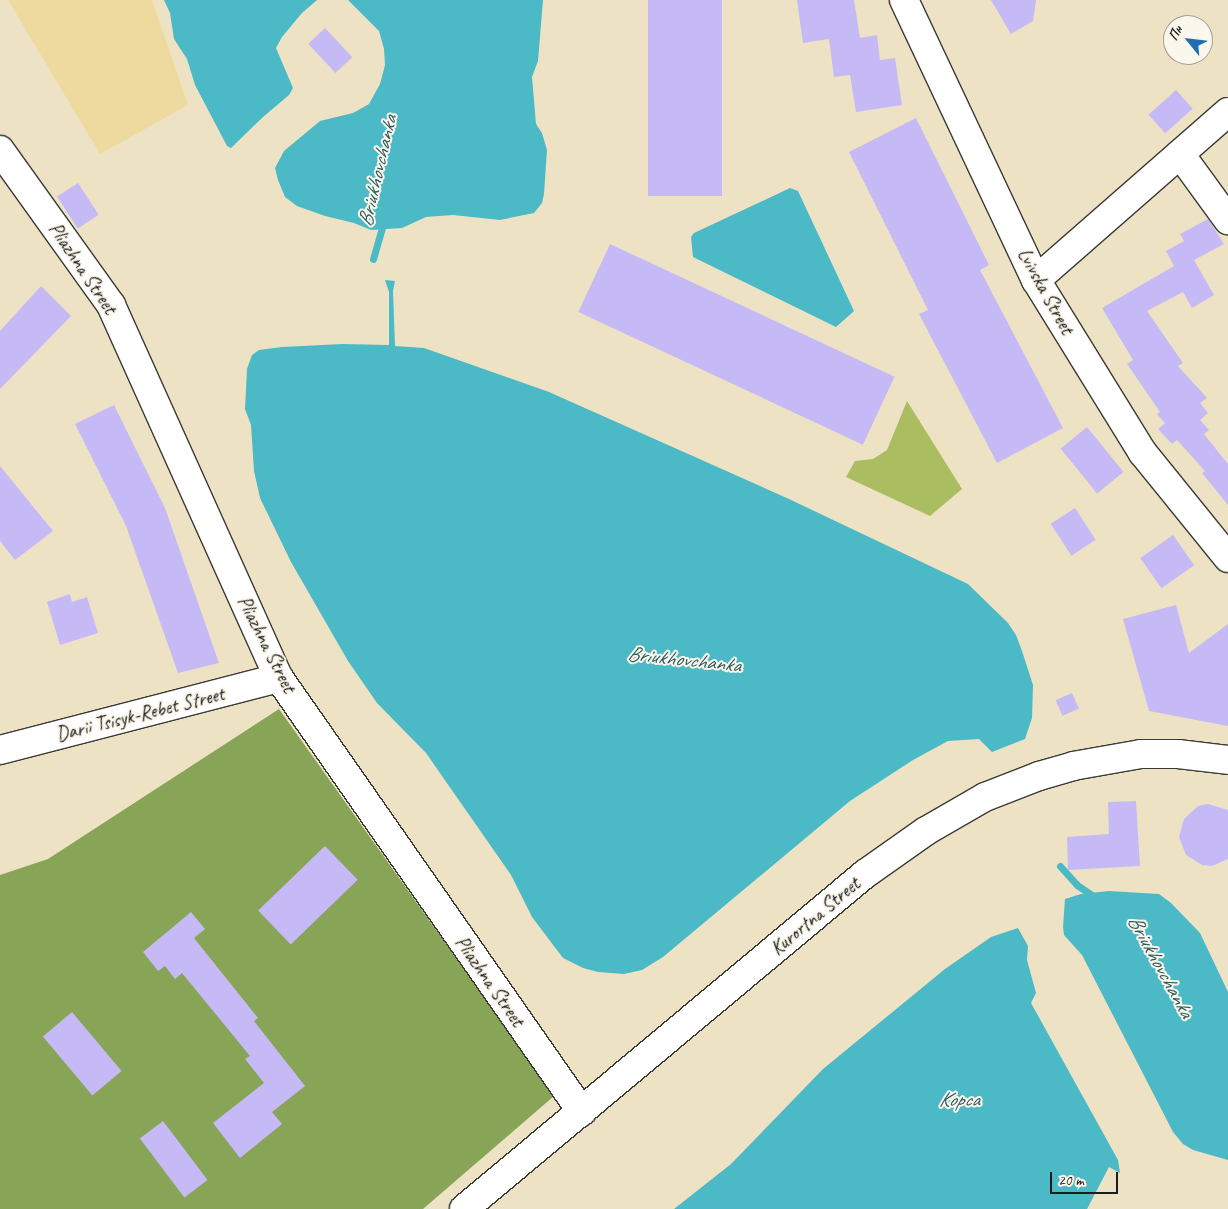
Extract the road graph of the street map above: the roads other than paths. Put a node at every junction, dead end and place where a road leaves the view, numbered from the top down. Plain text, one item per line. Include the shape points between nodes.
1 (904, 0) edge
2 (1228, 112) edge
3 (0, 150) edge
4 (1180, 154) junction
5 (1228, 220) edge
6 (1036, 280) junction
7 (1228, 558) edge
8 (279, 678) junction
9 (0, 750) edge
10 (1228, 760) edge
11 (582, 1112) junction
12 (464, 1209) edge

1 - 6 street, Lvivska Street
2 - 4 street
3 - 8 street, Pliazhna Street via 111,305
4 - 5 street
4 - 6 street
6 - 7 street, Lvivska Street via 1143,453
8 - 9 street, Darii Tsisyk-Rebet Street
8 - 11 street, Pliazhna Street
10 - 11 street, Kurortna Street via 1178,754 1141,754 1105,759 1039,776 985,798 908,841 865,874
11 - 12 street, Kurortna Street

